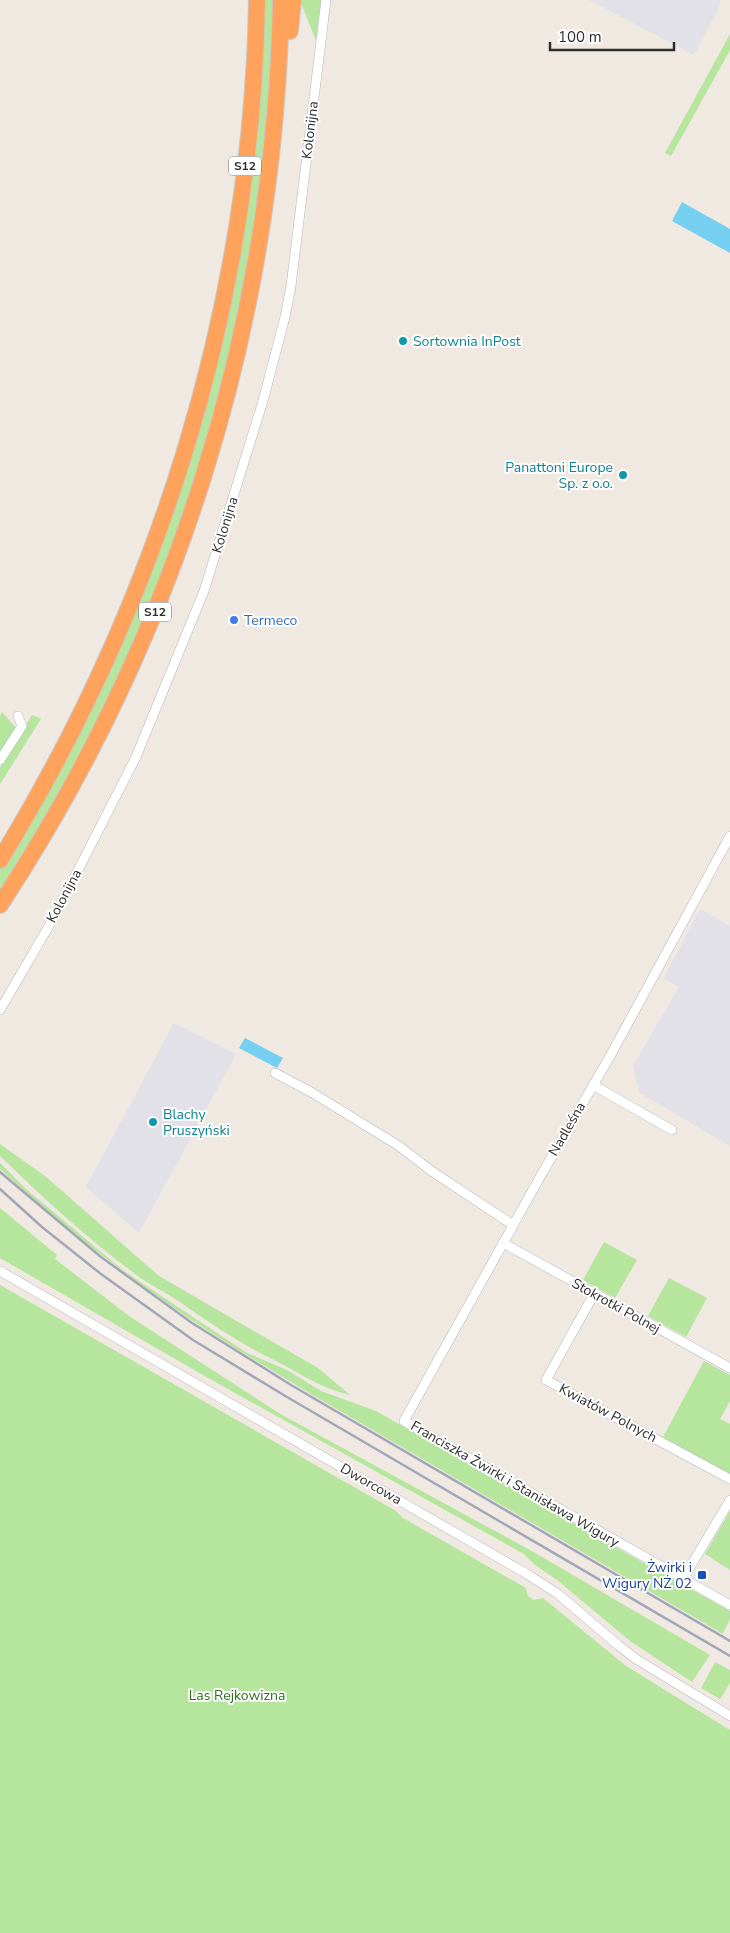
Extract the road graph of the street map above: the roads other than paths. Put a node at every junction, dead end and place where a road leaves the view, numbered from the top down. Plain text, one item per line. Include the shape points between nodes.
1 (250, 0) edge
2 (257, 0) edge
3 (281, 0) edge
4 (293, 0) edge
5 (326, 0) edge
6 (255, 41) junction
7 (271, 160) junction
8 (18, 716) dead end
9 (0, 760) edge
10 (730, 836) edge
11 (0, 860) edge
12 (0, 905) edge
13 (0, 1010) edge
14 (275, 1073) dead end
15 (593, 1085) junction
16 (672, 1130) dead end
17 (512, 1225) junction
18 (503, 1243) junction
19 (0, 1271) edge
20 (594, 1294) junction
21 (730, 1368) edge
22 (404, 1422) joint
23 (730, 1480) edge
24 (730, 1500) edge
25 (683, 1579) junction
26 (730, 1605) edge
27 (730, 1716) edge

1 - 6 highway
2 - 6 highway, S12
3 - 7 highway, S12
4 - 7 highway via 287,72
5 - 13 street, Kolonijna via 285,317 221,539 204,590 136,757 52,919
6 - 11 highway, S12 via 246,157 232,255 202,392 180,470 142,579 99,678 48,778
7 - 12 highway, S12 via 256,267 238,352 216,439 180,547 148,630 107,718 59,810
8 - 9 street via 22,726
10 - 15 street, Nadleśna
14 - 17 street via 399,1146
15 - 16 street
15 - 17 street, Nadleśna
17 - 18 street, Nadleśna
18 - 20 street, Stokrotki Polnej
18 - 22 street, Nadleśna
19 - 27 street, Dworcowa via 527,1574 558,1594 636,1659
20 - 21 street, Stokrotki Polnej
20 - 23 street, Kwiatów Polnych via 546,1380
22 - 25 street, Franciszka Żwirki i Stanisława Wigury
24 - 25 street
25 - 26 street, Franciszka Żwirki i Stanisława Wigury

